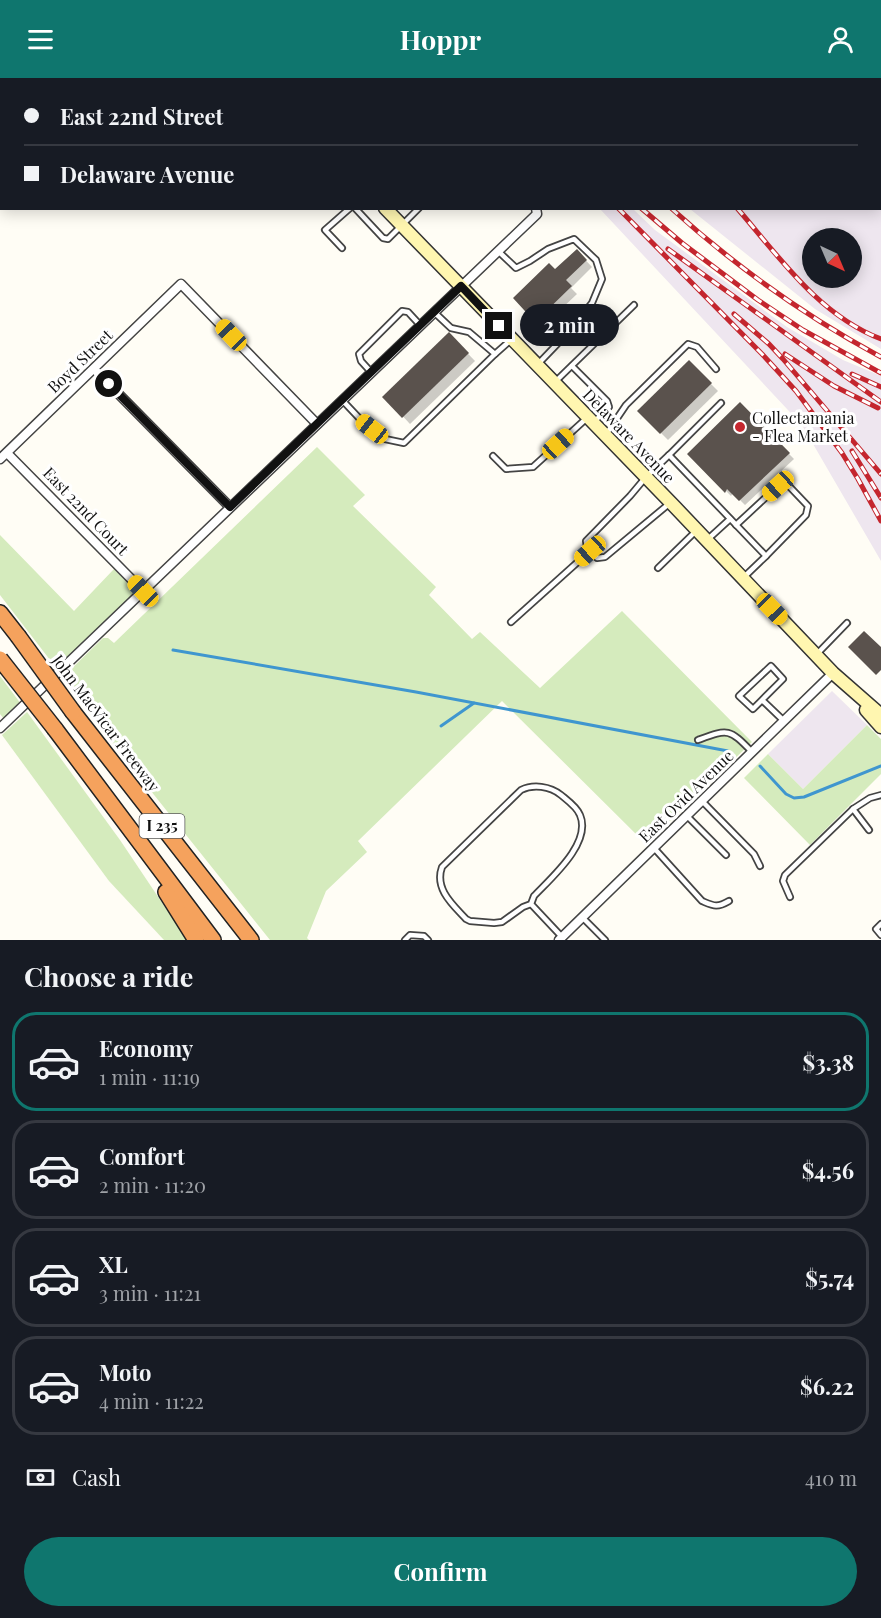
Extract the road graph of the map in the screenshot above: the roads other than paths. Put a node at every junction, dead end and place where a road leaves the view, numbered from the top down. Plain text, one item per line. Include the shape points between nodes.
1 (348, 210) edge
2 (357, 210) edge
3 (387, 210) edge
4 (417, 210) edge
5 (536, 210) edge
6 (402, 226) junction
7 (342, 248) dead end
8 (498, 251) junction
9 (461, 286) junction
10 (634, 305) dead end
11 (434, 312) junction
12 (420, 325) junction
13 (512, 339) junction
14 (495, 354) junction
15 (537, 364) junction
16 (572, 366) junction
17 (94, 369) junction
18 (716, 369) dead end
19 (371, 372) junction
20 (554, 382) junction
21 (342, 400) junction
22 (721, 403) dead end
23 (590, 420) junction
24 (317, 424) junction
25 (606, 436) junction
26 (669, 455) junction
27 (3, 456) edge
28 (493, 456) dead end
29 (645, 477) junction
30 (671, 503) junction
31 (230, 507) junction
32 (730, 519) junction
33 (736, 525) junction
34 (697, 530) junction
35 (707, 540) junction
36 (590, 551) junction
37 (766, 556) junction
38 (658, 568) dead end
39 (743, 578) junction
40 (143, 591) junction
41 (0, 613) edge
42 (511, 622) dead end
43 (847, 623) dead end
44 (816, 654) junction
45 (0, 659) edge
46 (833, 673) junction
47 (849, 688) junction
48 (762, 700) junction
49 (881, 715) edge
50 (784, 721) junction
51 (881, 727) edge
52 (0, 728) edge
53 (698, 740) dead end
54 (752, 752) junction
55 (881, 795) edge
56 (702, 801) junction
57 (853, 809) junction
58 (687, 816) junction
59 (121, 817) junction
60 (869, 830) dead end
61 (654, 848) junction
62 (726, 855) dead end
63 (760, 866) dead end
64 (790, 897) dead end
65 (729, 901) dead end
66 (531, 904) junction
67 (582, 917) junction
68 (881, 924) edge
69 (881, 935) edge
70 (560, 938) edge
71 (195, 940) edge
72 (213, 940) edge
73 (251, 940) edge
74 (405, 940) edge
75 (428, 940) edge
76 (605, 940) edge

1 - 7 lane via 325,230
2 - 6 lane via 383,238
3 - 6 main road, Delaware Avenue
4 - 6 lane
5 - 8 street via 537,214
6 - 9 main road, Delaware Avenue
8 - 9 street
8 - 15 lane via 516,268 573,239 596,260 602,279 592,303
9 - 11 street
9 - 13 main road, Delaware Avenue
10 - 16 lane
11 - 12 street
11 - 14 lane via 451,328 469,332
12 - 19 street
12 - 19 lane via 402,311 358,354
13 - 14 lane
13 - 15 main road, Delaware Avenue
14 - 21 lane via 405,443 385,439
15 - 20 main road, Delaware Avenue
16 - 20 lane
16 - 23 lane via 607,401 609,407
17 - 24 street, Boyd Street via 181,284
17 - 27 street, Boyd Street
17 - 31 street
18 - 25 lane via 697,347 688,344 626,405
19 - 21 street
20 - 23 main road, Delaware Avenue
21 - 24 street
22 - 26 lane
23 - 25 main road, Delaware Avenue
23 - 28 lane via 533,467 506,469
24 - 31 street
25 - 29 main road, Delaware Avenue
26 - 29 lane
26 - 32 lane
27 - 40 street, East 22nd Court
29 - 30 main road, Delaware Avenue
29 - 36 lane via 586,541
30 - 34 main road, Delaware Avenue
30 - 36 lane via 605,557 597,558
31 - 40 street
32 - 33 lane
32 - 35 lane
33 - 37 lane
33 - 37 lane via 778,486 787,484 794,491 808,506 806,515
34 - 35 main road, Delaware Avenue
34 - 38 lane
35 - 39 main road, Delaware Avenue
36 - 42 lane
37 - 39 lane
39 - 44 main road, Delaware Avenue
40 - 52 street
41 - 73 highway, John MacVicar Freeway / I 235, bridge
43 - 44 lane
44 - 46 main road, Delaware Avenue
45 - 59 highway, I 235, bridge
46 - 47 main road, Delaware Avenue
46 - 50 street, East Ovid Avenue
47 - 49 main road, Delaware Avenue
47 - 51 main road, Delaware Avenue
48 - 48 lane via 783,679 771,666 739,696 753,709
48 - 50 lane
50 - 54 street, East Ovid Avenue
53 - 54 lane via 729,732
54 - 56 street, East Ovid Avenue
55 - 57 lane
56 - 58 street, East Ovid Avenue
56 - 63 lane via 754,854
57 - 60 lane
57 - 64 lane via 786,875 783,881
58 - 61 street, East Ovid Avenue
58 - 62 lane
59 - 71 highway
59 - 72 highway, I 235
61 - 65 lane via 702,901 712,906
61 - 67 street, East Ovid Avenue
66 - 66 lane via 502,922 470,921 444,895 440,872 521,790 539,786 565,799 579,812 582,825 571,856
66 - 70 lane
67 - 70 street, East Ovid Avenue
67 - 76 lane
68 - 69 lane via 876,929
74 - 75 lane via 410,935

